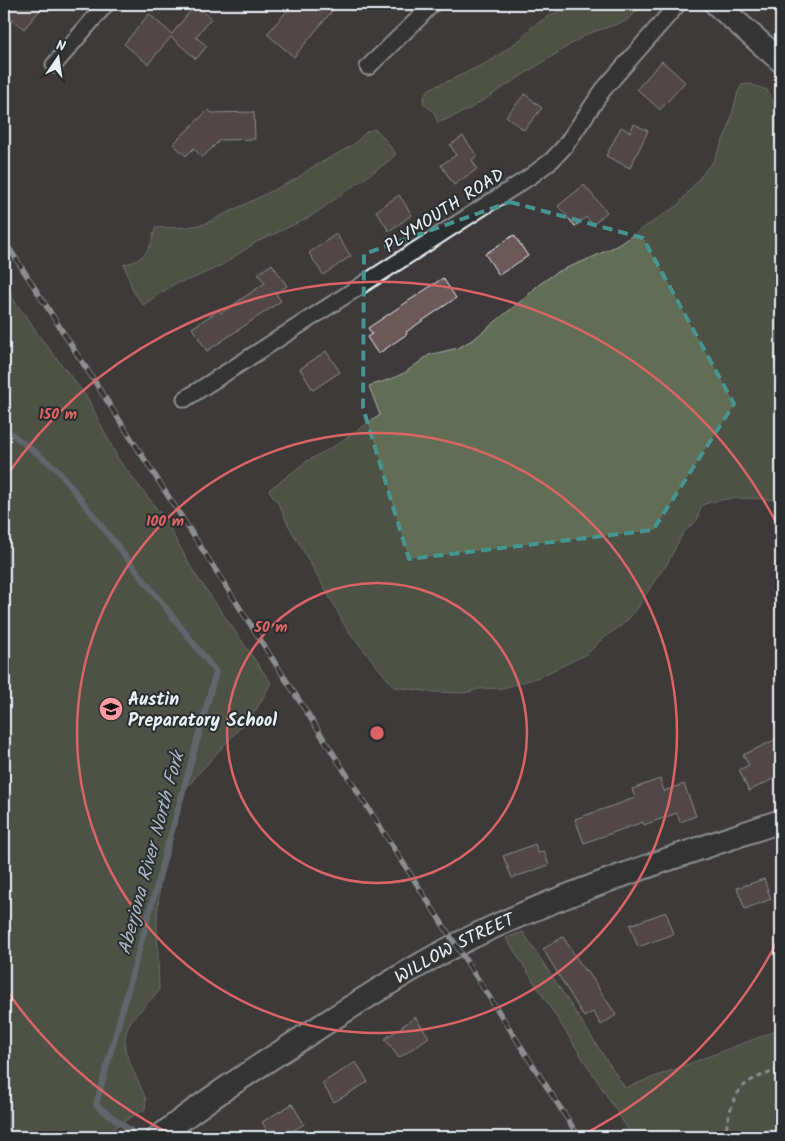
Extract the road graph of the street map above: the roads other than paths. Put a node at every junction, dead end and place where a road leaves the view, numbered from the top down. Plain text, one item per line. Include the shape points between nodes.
1 (106, 4) edge
2 (432, 4) edge
3 (678, 4) edge
4 (716, 4) edge
5 (781, 61) edge
6 (54, 65) dead end
7 (368, 67) dead end
8 (185, 399) dead end
9 (781, 821) edge
10 (159, 1137) edge

1 - 6 street
2 - 7 street
3 - 8 street, PLYMOUTH ROAD via 603,90 552,160
4 - 5 main road
9 - 10 main road, WILLOW STREET via 571,894 457,944 290,1046

